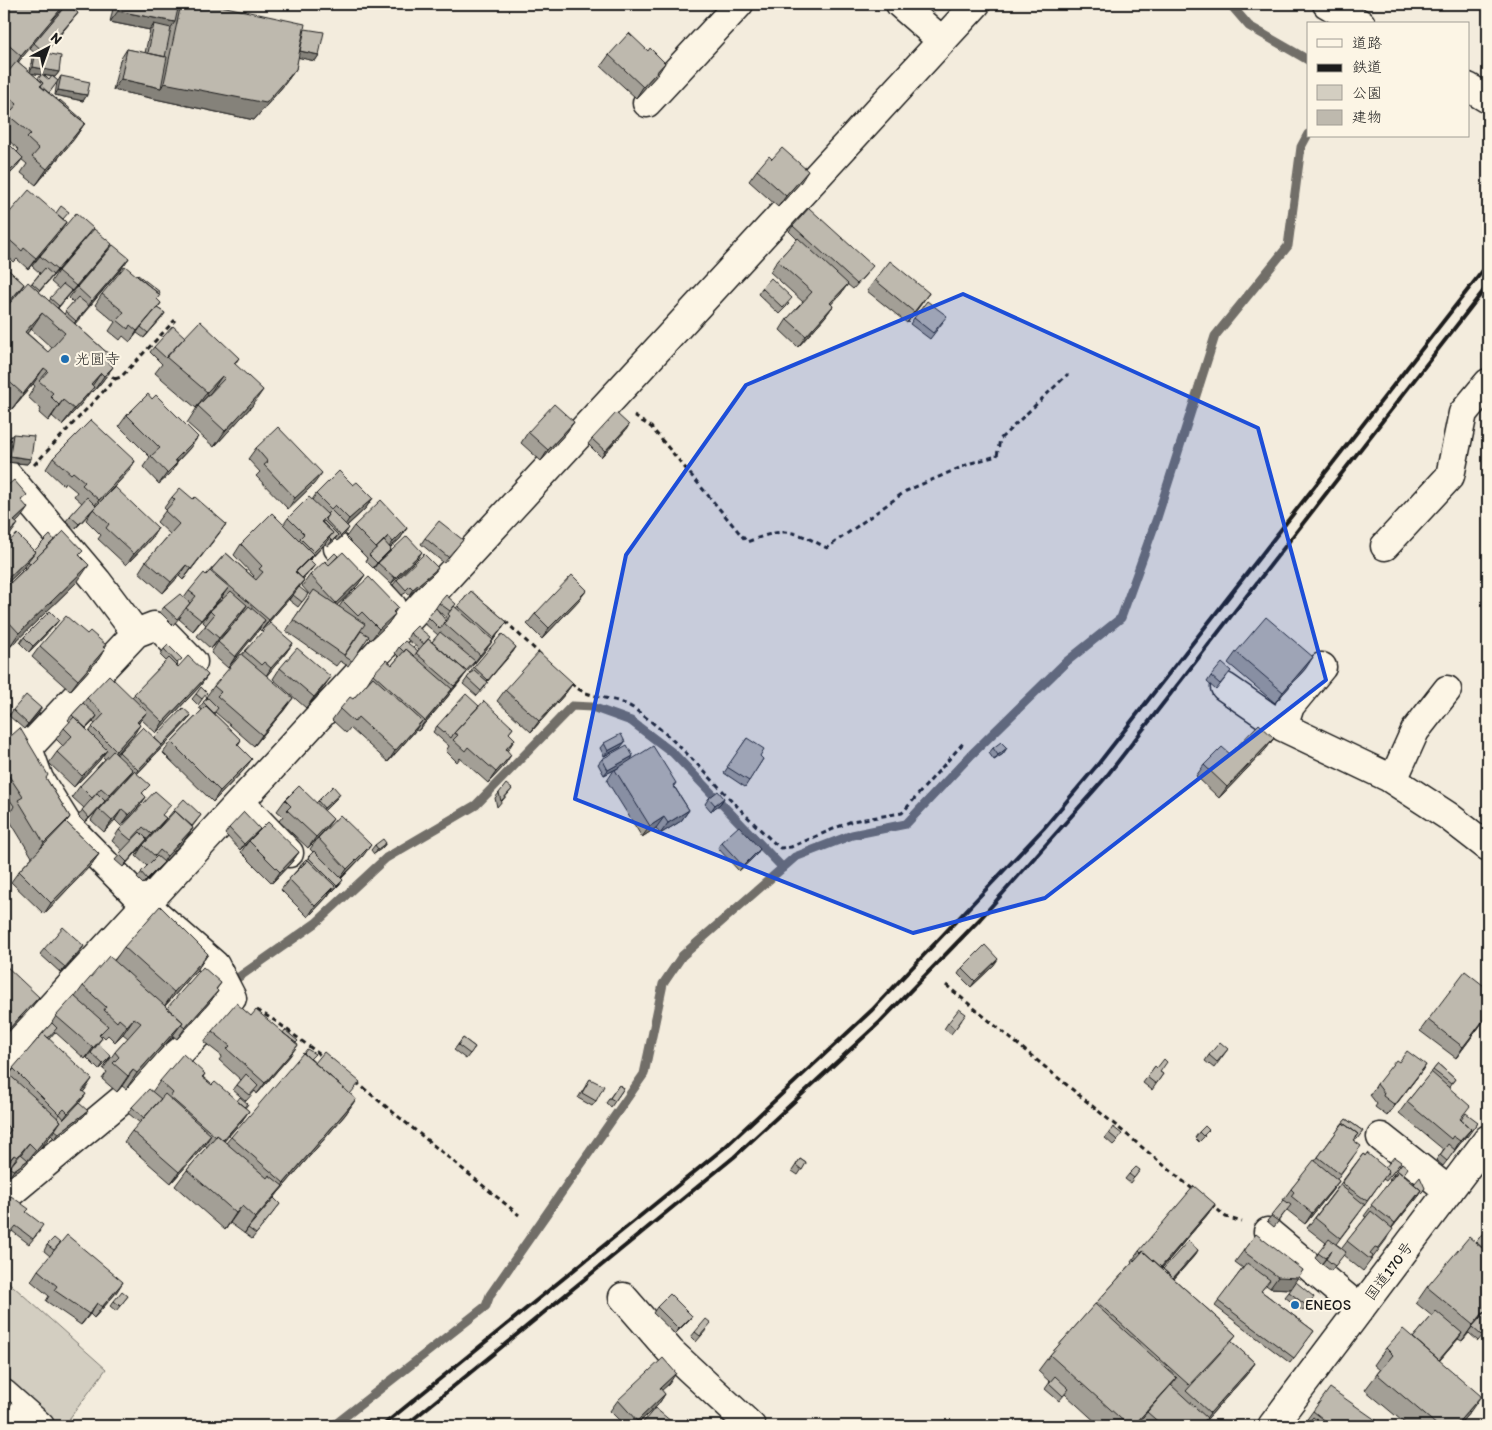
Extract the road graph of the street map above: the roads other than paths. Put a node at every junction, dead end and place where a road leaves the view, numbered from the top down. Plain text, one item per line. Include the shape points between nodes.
1 (739, 4) edge
2 (900, 4) edge
3 (976, 4) edge
4 (1327, 4) edge
5 (1358, 22) edge
6 (942, 41) junction
7 (1470, 88) edge
8 (1488, 99) edge
9 (647, 103) dead end
10 (1488, 383) edge
11 (10, 477) edge
12 (1385, 546) dead end
13 (338, 548) dead end
14 (406, 622) junction
15 (136, 633) junction
16 (193, 662) edge
17 (1322, 667) dead end
18 (1225, 687) edge
19 (1447, 690) dead end
20 (1283, 727) junction
21 (4, 728) edge
22 (28, 748) junction
23 (1393, 780) junction
24 (240, 802) junction
25 (1488, 847) edge
26 (291, 855) edge
27 (145, 904) junction
28 (4, 1058) edge
29 (1381, 1137) dead end
30 (1488, 1139) edge
31 (1449, 1191) junction
32 (4, 1198) edge
33 (1268, 1232) road end
34 (623, 1296) dead end
35 (1360, 1308) junction
36 (4, 1394) edge
37 (40, 1426) edge
38 (751, 1426) edge
39 (1272, 1426) edge

1 - 9 main road
2 - 6 main road
3 - 6 main road
4 - 5 main road
6 - 14 main road
7 - 8 main road
10 - 12 main road via 1463,413 1450,476
11 - 15 main road
13 - 14 main road
14 - 24 main road
15 - 16 main road via 154,626 161,629
15 - 22 main road
17 - 20 main road via 1290,706
18 - 20 main road
19 - 23 main road via 1415,731
20 - 23 main road
21 - 22 main road
22 - 27 main road via 39,779 69,827
23 - 25 main road
24 - 26 main road
24 - 27 main road
27 - 28 main road
27 - 32 main road via 215,965 227,989 182,1050
29 - 31 main road
30 - 31 main road, 国道170号
31 - 35 main road, 国道170号
33 - 35 main road
34 - 38 main road via 670,1351
35 - 39 main road, 国道170号
36 - 37 main road

